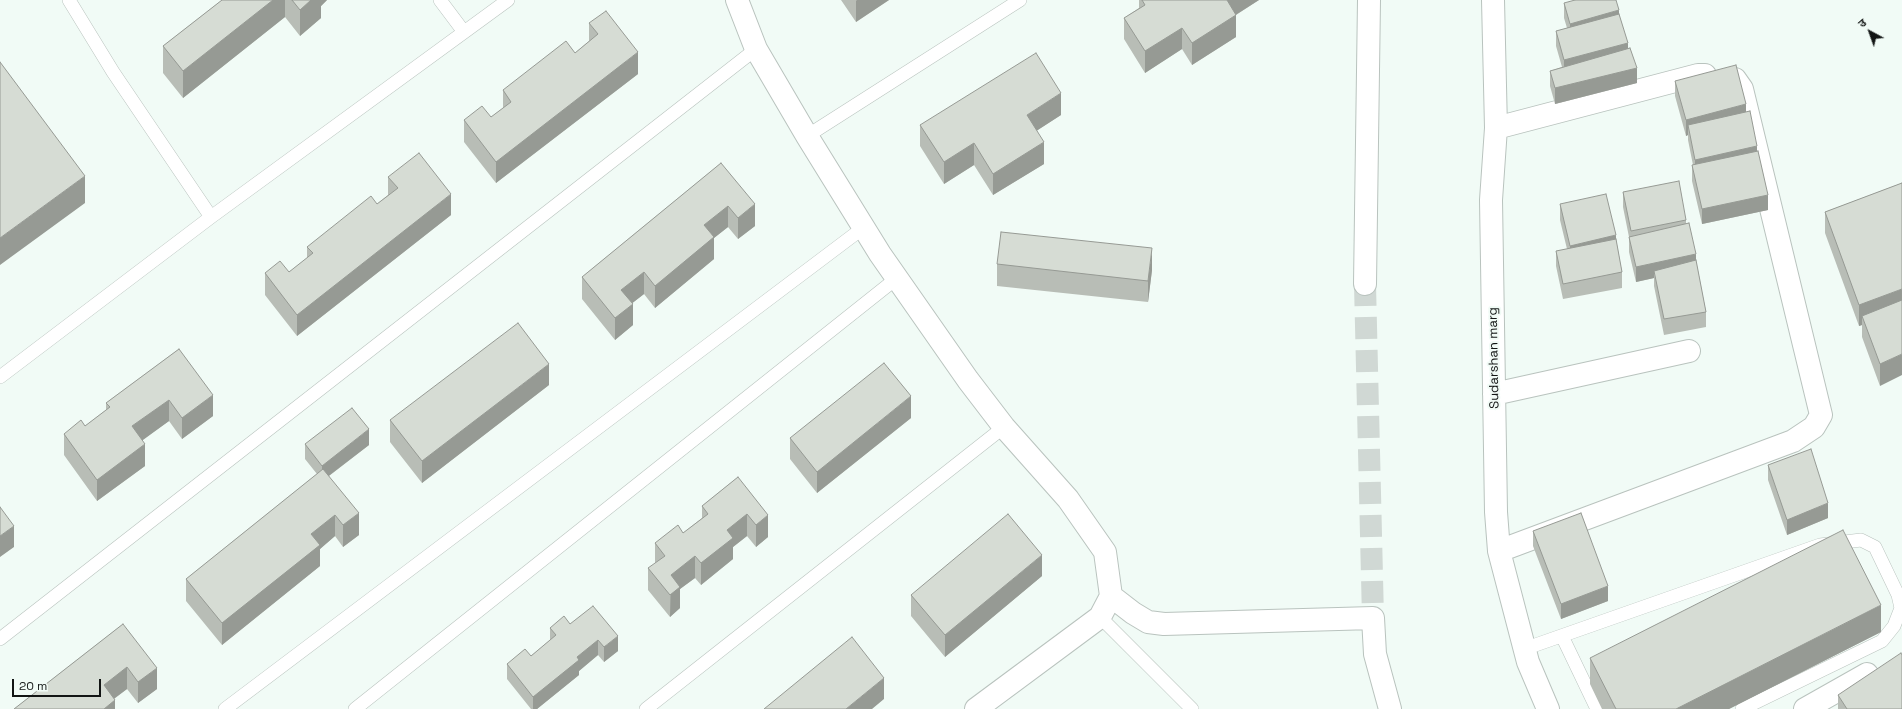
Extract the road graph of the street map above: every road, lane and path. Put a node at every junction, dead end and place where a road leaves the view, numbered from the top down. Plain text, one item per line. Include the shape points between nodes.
1 (69, 0) edge
2 (440, 0) edge
3 (508, 0) edge
4 (737, 0) edge
5 (1020, 0) edge
6 (1369, 0) edge
7 (1493, 0) edge
8 (464, 32) junction
9 (756, 49) junction
10 (1496, 128) junction
11 (807, 136) junction
12 (211, 217) junction
13 (863, 228) junction
14 (897, 278) junction
15 (1365, 284) tunnel mouth
16 (1688, 351) dead end
17 (0, 377) edge
18 (1494, 394) junction
19 (1004, 426) junction
20 (1499, 551) junction
21 (1112, 596) junction
22 (1100, 616) junction
23 (1562, 636) junction
24 (0, 639) edge
25 (1524, 649) junction
26 (1867, 674) edge
27 (225, 709) edge
28 (355, 709) edge
29 (646, 709) edge
30 (976, 709) edge
31 (1192, 709) edge
32 (1390, 709) edge
33 (1548, 709) edge
34 (1597, 709) edge
35 (1742, 709) edge
36 (1805, 709) edge

1 - 12 lane via 113,72
2 - 8 lane
3 - 8 lane
4 - 9 street
5 - 11 lane
6 - 15 street
7 - 10 street, Sudarshan marg
8 - 12 lane
9 - 11 street
9 - 24 lane
10 - 18 street, Sudarshan marg via 1491,200
10 - 20 street via 1698,75 1732,75 1742,90 1821,415 1814,427 1793,441
11 - 13 street
12 - 17 lane
13 - 14 street
13 - 27 lane
14 - 19 street via 968,380
14 - 28 lane
16 - 18 street
18 - 20 street, Sudarshan marg
19 - 21 street via 1068,499 1105,552
19 - 29 lane
20 - 25 street, Sudarshan marg
21 - 22 street
21 - 32 street via 1148,622 1164,624 1373,618 1374,654
22 - 30 street
22 - 31 lane
23 - 25 lane
23 - 34 lane
23 - 35 lane via 1820,545 1861,540 1875,547 1898,595 1900,608 1894,626 1882,641
25 - 33 street, Sudarshan marg
26 - 36 street

